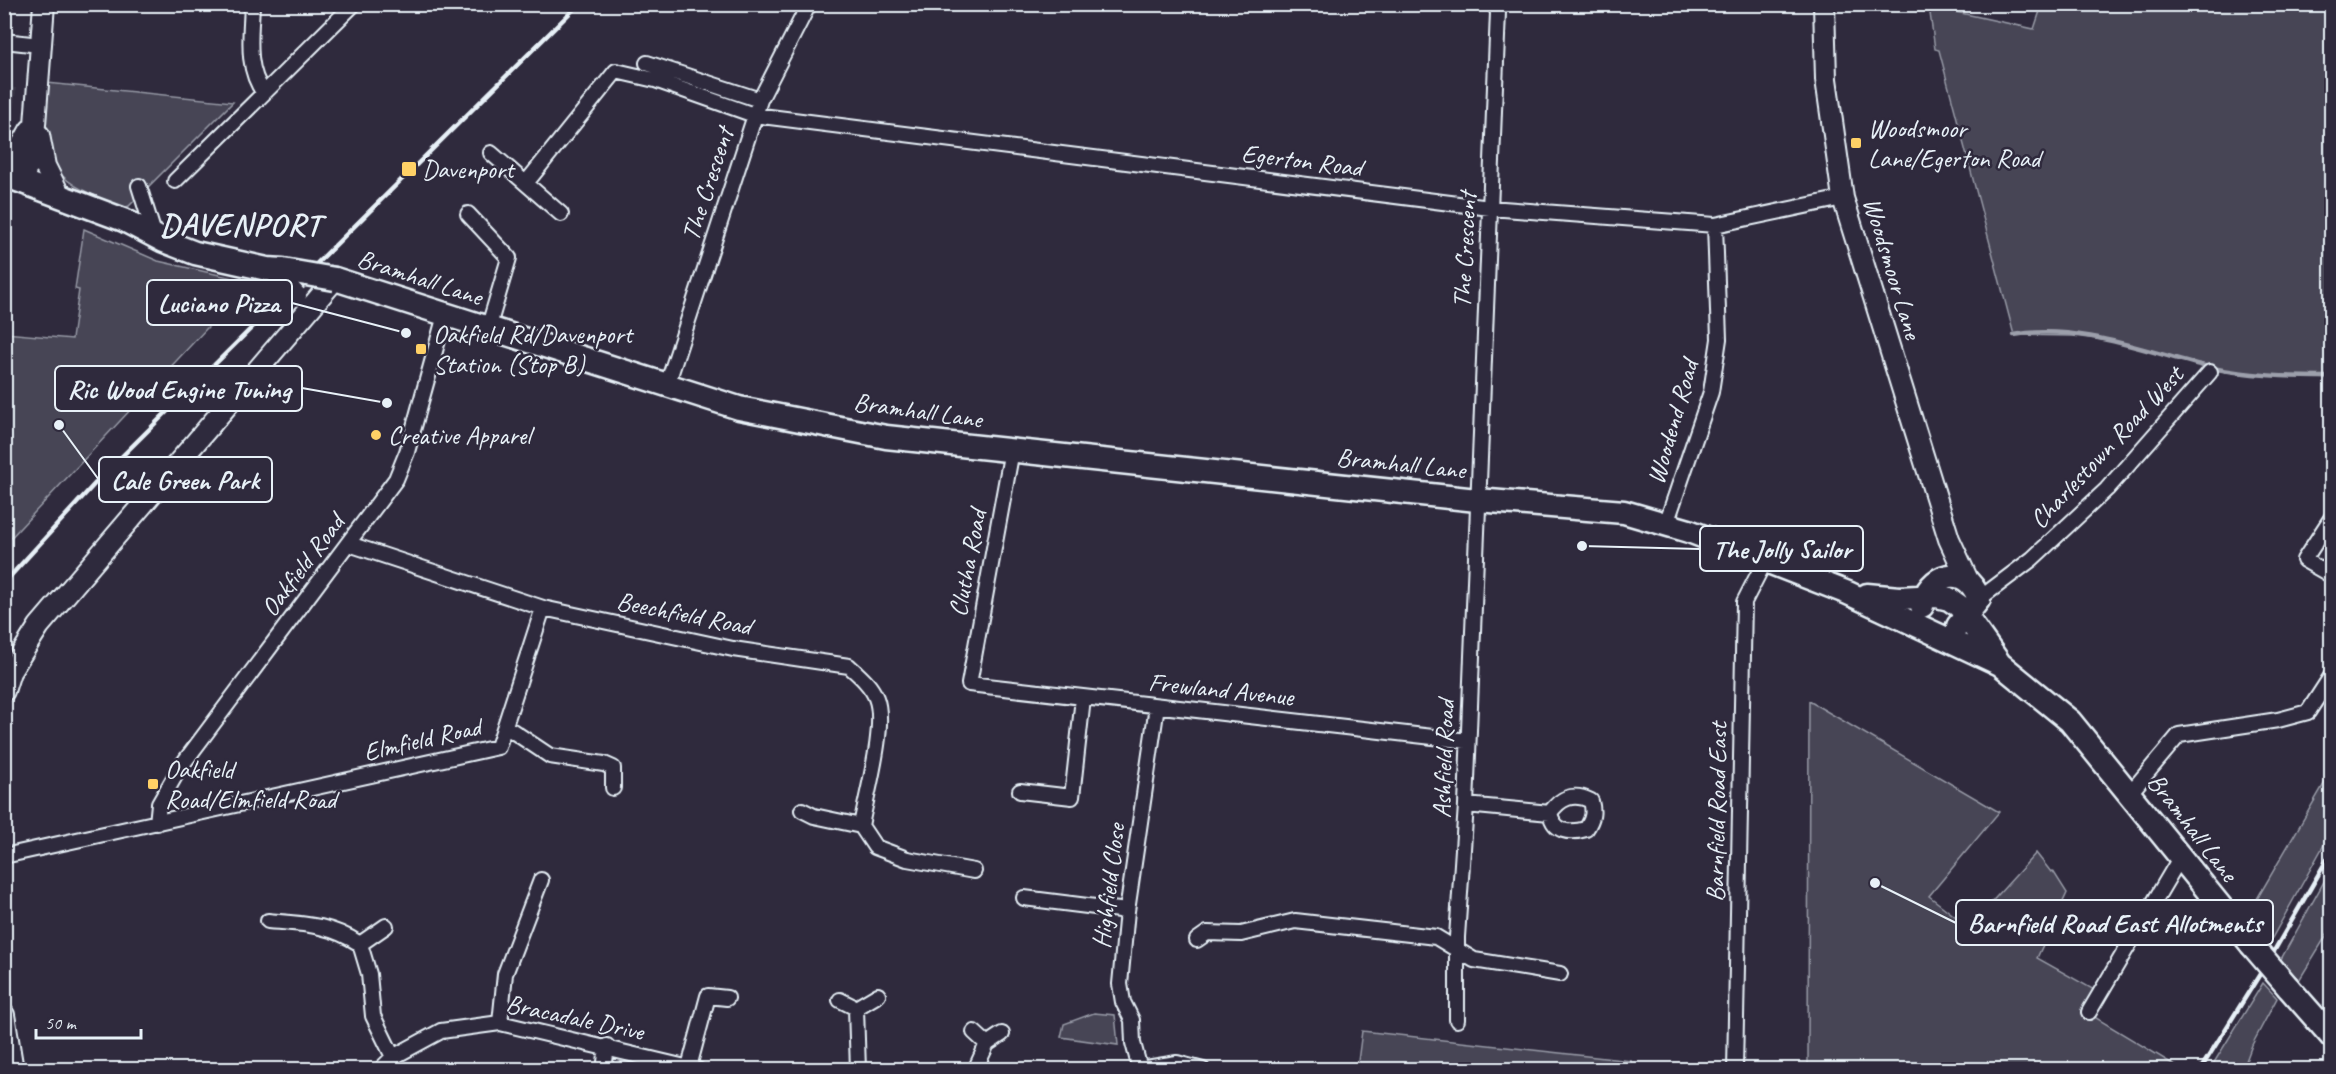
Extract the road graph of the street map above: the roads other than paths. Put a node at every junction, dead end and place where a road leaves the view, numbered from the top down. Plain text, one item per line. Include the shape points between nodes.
1 (44, 4) edge
2 (252, 4) edge
3 (354, 4) edge
4 (809, 4) edge
5 (1494, 4) edge
6 (1824, 4) edge
7 (4, 40) edge
8 (40, 45) junction
9 (647, 63) dead end
10 (264, 93) junction
11 (760, 100) junction
12 (754, 115) junction
13 (35, 118) junction
14 (491, 153) dead end
15 (11, 177) edge
16 (175, 181) dead end
17 (526, 183) junction
18 (139, 186) dead end
19 (59, 194) junction
20 (1844, 198) junction
21 (1490, 208) junction
22 (468, 214) dead end
23 (561, 214) dead end
24 (1715, 225) junction
25 (156, 237) junction
26 (276, 271) junction
27 (335, 279) junction
28 (445, 315) junction
29 (488, 329) junction
30 (290, 333) junction
31 (2210, 372) dead end
32 (667, 385) junction
33 (1012, 450) junction
34 (1477, 500) junction
35 (2331, 517) edge
36 (1666, 524) junction
37 (1949, 539) junction
38 (349, 544) junction
39 (1765, 561) junction
40 (2331, 576) edge
41 (1967, 578) junction
42 (1940, 580) junction
43 (1848, 593) junction
44 (1924, 597) junction
45 (543, 608) junction
46 (1972, 608) junction
47 (1925, 628) junction
48 (1947, 640) junction
49 (2000, 664) junction
50 (2331, 675) edge
51 (969, 684) joint
52 (4, 691) edge
53 (1083, 698) junction
54 (1156, 706) junction
55 (505, 726) junction
56 (1468, 741) junction
57 (613, 788) dead end
58 (1020, 791) dead end
59 (2130, 793) junction
60 (1466, 805) junction
61 (802, 810) dead end
62 (1550, 813) dead end
63 (157, 823) junction
64 (861, 826) junction
65 (4, 856) edge
66 (2180, 858) junction
67 (974, 871) dead end
68 (541, 880) dead end
69 (1024, 898) dead end
70 (1127, 911) junction
71 (268, 921) dead end
72 (386, 926) dead end
73 (1197, 940) dead end
74 (360, 944) junction
75 (1458, 952) junction
76 (1560, 974) dead end
77 (879, 995) dead end
78 (727, 998) dead end
79 (840, 1000) dead end
80 (856, 1008) junction
81 (2089, 1012) dead end
82 (4, 1015) edge
83 (1457, 1020) dead end
84 (500, 1023) junction
85 (974, 1032) dead end
86 (1002, 1034) dead end
87 (2331, 1037) edge
88 (987, 1044) junction
89 (607, 1046) junction
90 (393, 1057) junction
91 (693, 1068) edge
92 (1141, 1069) edge
93 (13, 1070) edge
94 (380, 1070) edge
95 (604, 1070) edge
96 (858, 1070) edge
97 (975, 1070) edge
98 (1203, 1070) edge
99 (1735, 1070) edge

1 - 8 street
2 - 10 street via 253,75
3 - 10 street
4 - 11 street, The Crescent
5 - 21 street, The Crescent via 1498,12
6 - 20 street, Woodsmoor Lane via 1827,79
7 - 8 street
8 - 13 street
9 - 11 street
10 - 16 street
11 - 12 street, The Crescent
12 - 17 street, Egerton Road via 655,80 616,71
12 - 21 street, Egerton Road
12 - 32 street, The Crescent
13 - 15 street via 33,151
13 - 19 street via 45,166
14 - 17 street
15 - 19 main road, Bramhall Lane
17 - 23 street
18 - 25 street
19 - 25 main road, Bramhall Lane
20 - 24 street, Egerton Road
20 - 37 street, Woodsmoor Lane
21 - 24 street, Egerton Road
21 - 34 street, The Crescent
22 - 29 street via 509,258
24 - 36 street, Woodend Road via 1719,339 1711,392
25 - 26 main road, Bramhall Lane via 195,253
26 - 27 main road, Bramhall Lane, bridge
26 - 30 street, bridge via 296,296 297,311
27 - 28 main road, Bramhall Lane
27 - 30 street
28 - 29 main road, Bramhall Lane
28 - 38 street, Oakfield Road via 396,479
29 - 32 main road, Bramhall Lane
30 - 52 street via 39,626 10,672
31 - 46 street, Charlestown Road West via 2107,489
32 - 33 main road, Bramhall Lane via 753,413 886,437
33 - 34 main road, Bramhall Lane
33 - 51 street, Clutha Road
34 - 36 main road, Bramhall Lane via 1624,512
34 - 56 street, Ashfield Road
35 - 40 street via 2304,560
36 - 39 main road, Bramhall Lane
37 - 41 street, Woodsmoor Lane
37 - 42 street
38 - 45 street, Beechfield Road
38 - 63 street, Oakfield Road via 179,769 159,804
39 - 43 main road, Bramhall Lane
39 - 99 street, Barnfield Road East via 1744,602
41 - 42 main road via 1952,576
41 - 46 main road, Bramhall Lane via 1974,586
42 - 44 main road
43 - 44 main road, Bramhall Lane
43 - 47 main road, Bramhall Lane
44 - 46 main road, Bramhall Lane via 1949,599
44 - 47 main road via 1921,616
45 - 55 street, Elmfield Road
45 - 64 street, Beechfield Road via 733,649 849,666 875,697 879,712
46 - 48 main road
46 - 49 main road, Bramhall Lane
47 - 48 main road, Bramhall Lane
48 - 49 main road, Bramhall Lane
49 - 59 main road, Bramhall Lane via 2070,721
50 - 59 street via 2308,712 2179,735
51 - 53 street, Frewland Avenue
53 - 54 street, Frewland Avenue
53 - 58 street via 1072,797
54 - 56 street, Frewland Avenue
54 - 70 street, Highfield Close
55 - 57 street via 550,756 613,768
55 - 63 street, Elmfield Road via 498,747
56 - 60 street, Ashfield Road
59 - 66 main road, Bramhall Lane
60 - 62 street
60 - 75 street, Ashfield Road
61 - 64 street
63 - 65 street, Elmfield Road
64 - 67 street via 875,847 907,859
66 - 81 street
66 - 87 main road, Bramhall Lane, bridge
68 - 84 street via 505,974
69 - 70 street
70 - 92 street, Highfield Close via 1120,984 1132,1020 1133,1043
71 - 74 street via 341,931
72 - 74 street
73 - 75 street via 1207,933 1241,934 1295,921 1436,937
74 - 90 street via 369,974 373,1016
75 - 76 street via 1474,960
75 - 83 street, Ashfield Road
77 - 80 street
78 - 91 street via 708,996
79 - 80 street
80 - 96 street
82 - 93 street
84 - 89 street, Bracadale Drive
84 - 90 street, Bracadale Drive via 441,1031
85 - 88 street
86 - 88 street
88 - 97 street
89 - 91 street, Bracadale Drive
89 - 95 street
90 - 94 street, Bracadale Drive
92 - 98 street, Highfield Close via 1177,1063

